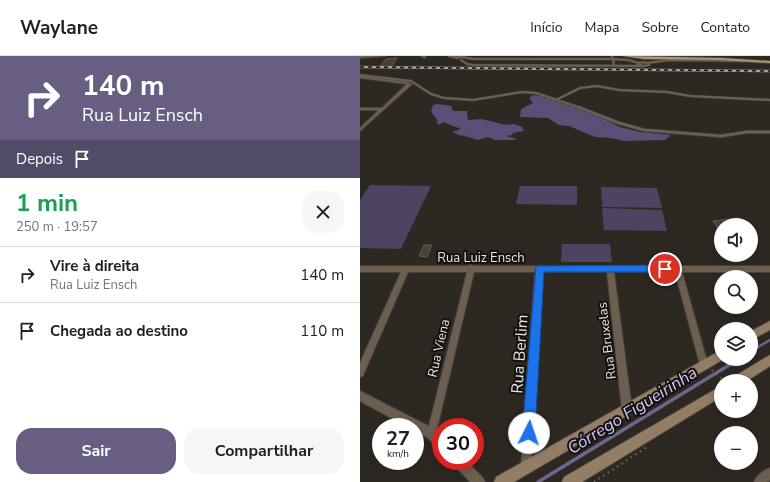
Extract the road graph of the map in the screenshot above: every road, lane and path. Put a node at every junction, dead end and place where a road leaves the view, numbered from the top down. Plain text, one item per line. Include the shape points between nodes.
1 (383, 56) edge
2 (448, 56) edge
3 (456, 56) edge
4 (549, 56) edge
5 (560, 56) edge
6 (612, 56) edge
7 (625, 56) edge
8 (360, 57) edge
9 (473, 58) junction
10 (461, 59) junction
11 (549, 59) junction
12 (560, 59) junction
13 (613, 59) junction
14 (639, 61) junction
15 (647, 61) junction
16 (770, 62) edge
17 (614, 66) junction
18 (643, 66) junction
19 (360, 76) edge
20 (558, 99) junction
21 (770, 100) edge
22 (360, 109) edge
23 (383, 109) junction
24 (360, 130) edge
25 (770, 132) edge
26 (471, 268) junction
27 (678, 268) junction
28 (360, 269) edge
29 (539, 269) junction
30 (770, 269) edge
31 (405, 270) junction
32 (610, 270) junction
33 (770, 325) edge
34 (758, 332) edge
35 (714, 359) edge
36 (770, 360) edge
37 (705, 364) junction
38 (360, 374) edge
39 (716, 374) edge
40 (748, 374) edge
41 (714, 395) edge
42 (360, 396) edge
43 (627, 410) junction
44 (436, 418) edge
45 (432, 434) edge
46 (526, 466) junction
47 (467, 470) edge
48 (770, 473) edge
49 (479, 482) edge
50 (501, 482) edge
51 (569, 482) edge
52 (759, 482) edge

1 - 8 street
2 - 10 lane
3 - 10 lane
4 - 11 lane
5 - 12 lane
6 - 13 lane
7 - 14 main road
9 - 10 lane via 467,61
9 - 10 lane via 470,56
9 - 11 lane
10 - 17 lane via 466,64 474,65
11 - 12 lane
12 - 13 lane
13 - 14 lane
13 - 17 lane
14 - 15 main road
14 - 18 lane
15 - 16 main road
15 - 18 lane via 649,65
17 - 18 lane
19 - 20 lane via 411,81 444,98 485,99 522,92
19 - 23 street via 409,83
20 - 21 lane via 583,88 598,86 624,91
20 - 25 lane via 644,130 721,136
22 - 23 street
23 - 24 street
26 - 29 street, Rua Luiz Ensch
26 - 31 street, Rua Luiz Ensch
26 - 44 street, Rua Viena
27 - 30 street, Rua Luiz Ensch
27 - 32 street, Rua Luiz Ensch
27 - 37 street
28 - 31 street, Rua Luiz Ensch
29 - 32 street, Rua Luiz Ensch
29 - 46 street, Rua Berlim
31 - 38 street
32 - 43 street, Rua Bruxelas
33 - 34 main road
35 - 37 main road
36 - 40 main road
37 - 39 path
37 - 43 main road
41 - 51 main road
42 - 45 street
43 - 46 main road
46 - 50 main road
47 - 49 street
48 - 52 street

